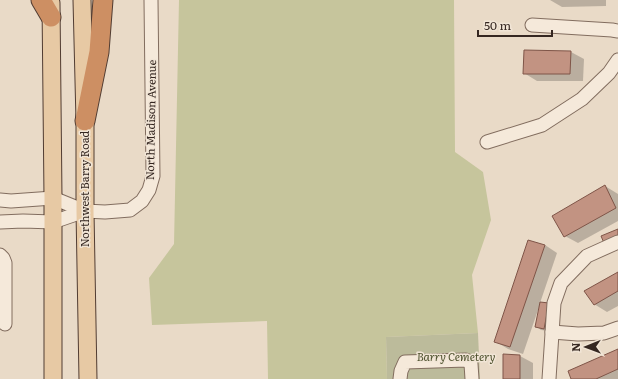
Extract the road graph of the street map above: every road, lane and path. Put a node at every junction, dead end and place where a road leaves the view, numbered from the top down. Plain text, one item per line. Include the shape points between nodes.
1 (41, 0) edge
2 (82, 0) edge
3 (103, 0) edge
4 (151, 0) edge
5 (51, 9) edge
6 (532, 25) dead end
7 (618, 31) edge
8 (618, 60) edge
9 (85, 121) junction
10 (487, 142) dead end
11 (53, 198) junction
12 (0, 200) edge
13 (85, 211) junction
14 (0, 222) edge
15 (53, 222) junction
16 (618, 242) edge
17 (0, 256) edge
18 (2, 303) edge
19 (5, 324) dead end
20 (618, 328) edge
21 (552, 332) junction
22 (54, 379) edge
23 (88, 379) edge
24 (400, 379) edge
25 (472, 379) edge
26 (549, 379) edge

1 - 5 highway
2 - 9 main road, Northwest Barry Road
3 - 9 highway via 99,52
4 - 13 street, North Madison Avenue via 153,176 149,190 142,201 130,210
5 - 11 main road
6 - 7 street
8 - 10 street via 610,72 582,99 562,112 542,124
9 - 13 main road, Northwest Barry Road
11 - 12 street, North Madison Avenue
11 - 13 street, North Madison Avenue
11 - 15 main road
13 - 15 street, North Madison Avenue
13 - 23 main road, Northwest Barry Road
14 - 15 street, North Madison Avenue
15 - 22 main road
16 - 21 street via 587,256 561,283 554,303
17 - 18 street via 6,263
18 - 19 street
20 - 21 street via 604,333
21 - 26 street
24 - 25 street via 405,362 466,360 471,364

